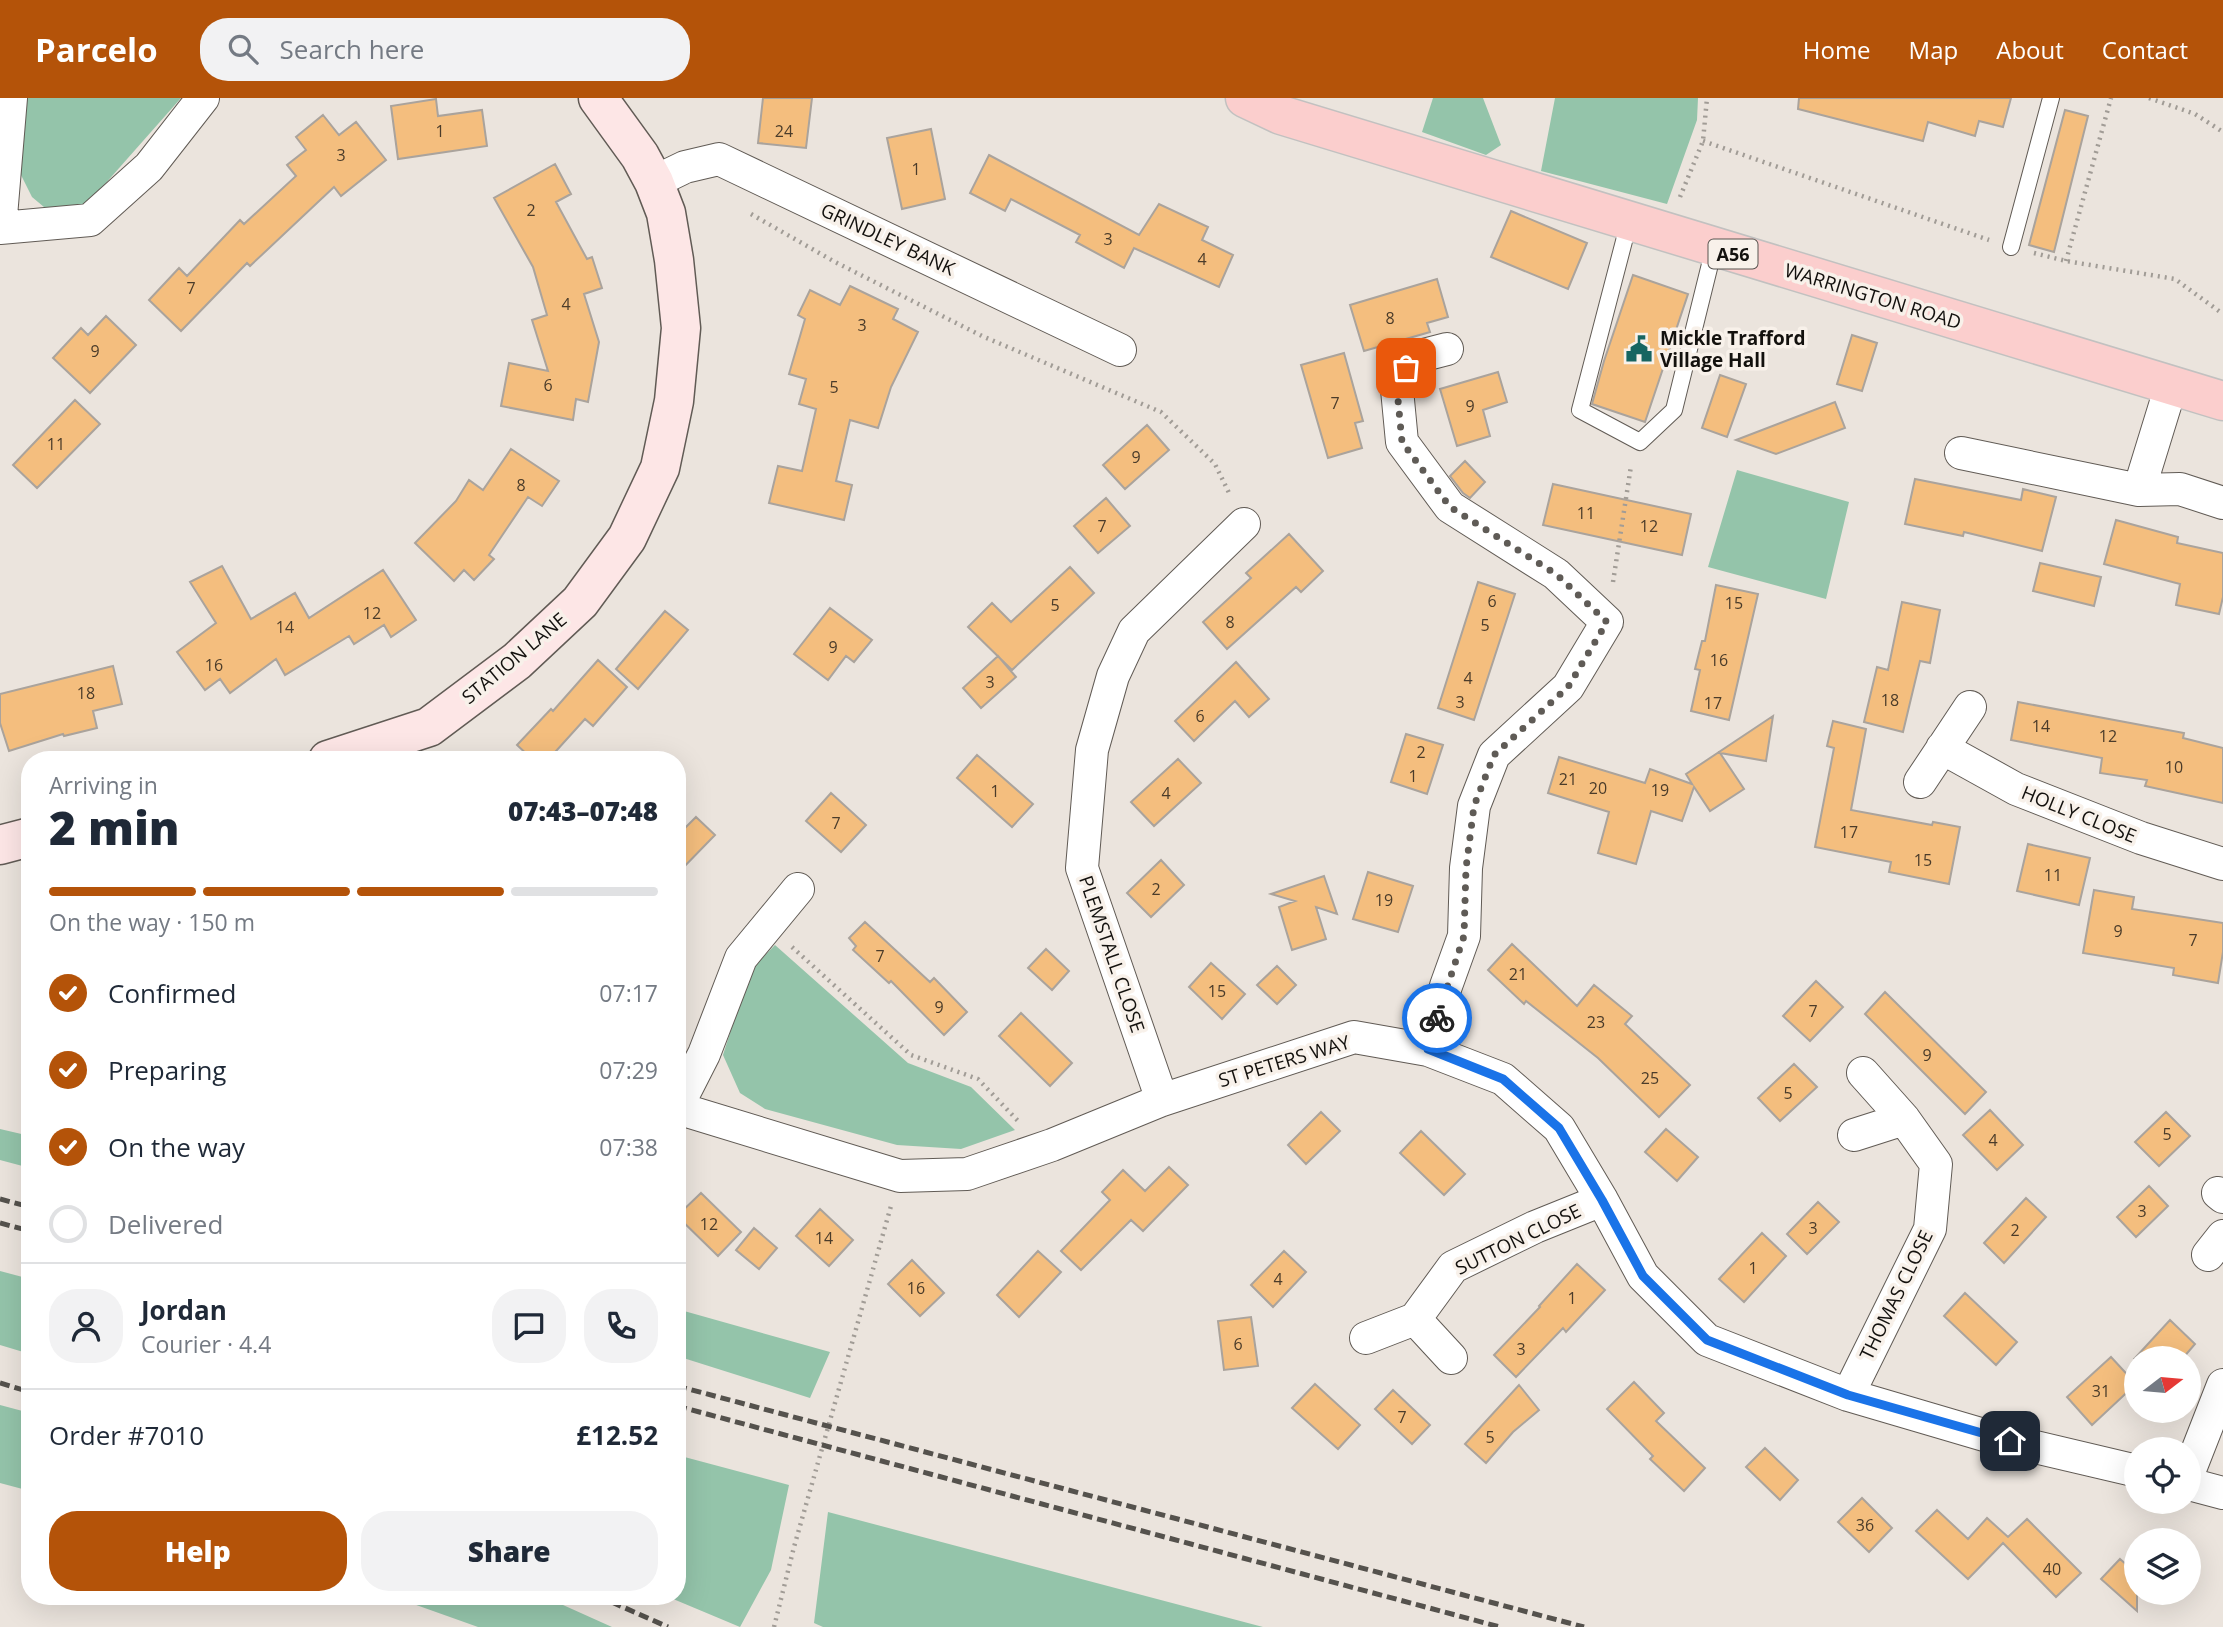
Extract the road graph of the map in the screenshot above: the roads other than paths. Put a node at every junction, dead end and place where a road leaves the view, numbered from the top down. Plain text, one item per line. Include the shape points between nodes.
1 (12, 98) edge
2 (203, 98) edge
3 (598, 98) edge
4 (1245, 98) edge
5 (2051, 98) edge
6 (654, 182) junction
7 (1629, 222) junction
8 (2011, 247) road end
9 (1714, 248) junction
10 (1120, 349) dead end
11 (1447, 349) dead end
12 (2171, 386) junction
13 (2223, 401) edge
14 (1961, 453) dead end
15 (2139, 490) junction
16 (2223, 503) edge
17 (1244, 524) road end
18 (1970, 707) dead end
19 (1942, 748) junction
20 (356, 751) edge
21 (1920, 782) dead end
22 (21, 839) edge
23 (0, 845) edge
24 (2223, 864) edge
25 (797, 890) dead end
26 (1428, 1049) junction
27 (1863, 1073) dead end
28 (686, 1089) edge
29 (1162, 1100) junction
30 (686, 1110) edge
31 (1904, 1119) junction
32 (1854, 1135) dead end
33 (1602, 1200) junction
34 (1415, 1319) junction
35 (1366, 1338) dead end
36 (1451, 1358) dead end
37 (2223, 1385) edge
38 (1848, 1395) junction
39 (2201, 1441) edge
40 (2124, 1468) edge
41 (2201, 1487) edge
42 (2223, 1493) edge

1 - 2 street via 0,228 90,220 149,167
3 - 6 street, STATION LANE
4 - 7 main road, WARRINGTON ROAD / A56 via 1281,115
5 - 8 lane
6 - 10 street, GRINDLEY BANK via 685,167 719,159
6 - 20 street, STATION LANE via 668,225 681,328 674,401 660,468 627,538 580,602 517,661 429,727
7 - 9 main road, WARRINGTON ROAD / A56
7 - 9 lane via 1580,410 1640,442 1674,410
9 - 12 main road, WARRINGTON ROAD / A56
11 - 26 street via 1416,357 1396,379 1402,442 1450,507 1556,574 1607,622 1568,687 1494,755 1474,806 1464,936
12 - 13 main road, WARRINGTON ROAD / A56
12 - 15 street
14 - 15 street
15 - 16 street via 2180,489
17 - 29 street, PLEMSTALL CLOSE via 1134,631 1113,676 1092,750 1082,868
18 - 19 street
19 - 21 street
19 - 24 street, HOLLY CLOSE via 2015,789
22 - 23 street
25 - 28 street via 741,958
26 - 29 street, ST PETERS WAY via 1354,1037
26 - 33 street, ST PETERS WAY via 1503,1079 1559,1128
27 - 31 street, THOMAS CLOSE
29 - 30 street, ST PETERS WAY via 967,1174 900,1176
31 - 32 street
31 - 38 street, THOMAS CLOSE via 1936,1164 1930,1229
33 - 34 street, SUTTON CLOSE via 1453,1267
33 - 38 street, ST PETERS WAY via 1643,1276 1707,1340
34 - 35 street
34 - 36 street
37 - 39 street
38 - 40 street, ST PETERS WAY via 1984,1435
41 - 42 street

